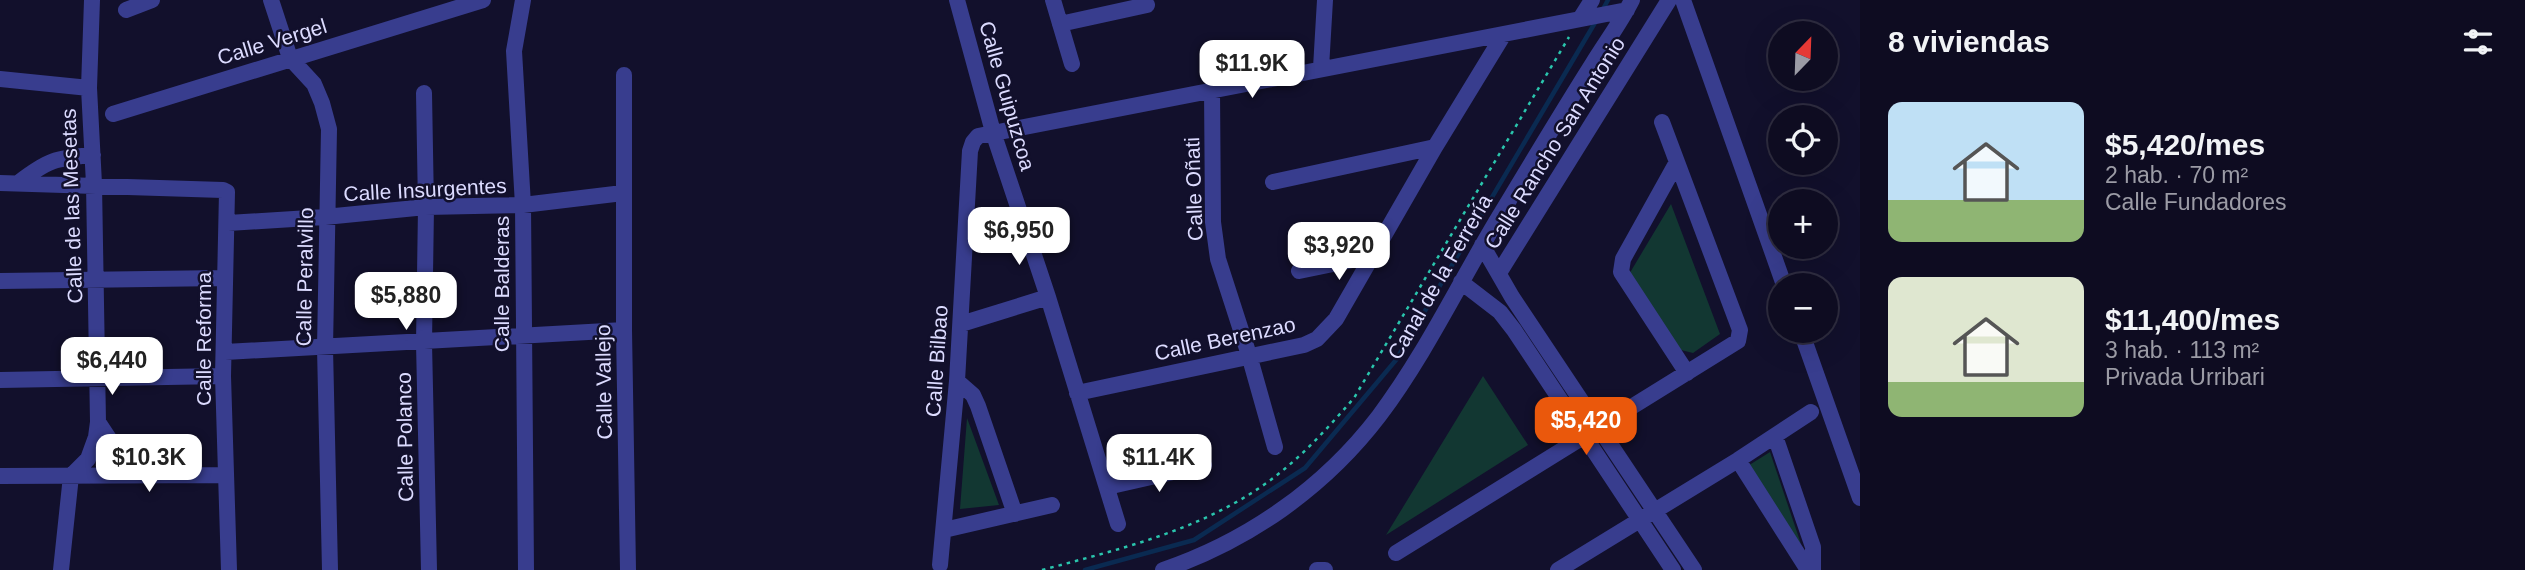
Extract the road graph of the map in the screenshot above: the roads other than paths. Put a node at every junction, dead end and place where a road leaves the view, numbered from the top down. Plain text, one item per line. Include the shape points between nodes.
1 (92, 0) edge
2 (151, 0) edge
3 (271, 0) edge
4 (483, 0) edge
5 (523, 0) edge
6 (957, 0) edge
7 (1053, 0) edge
8 (1325, 0) edge
9 (1592, 0) edge
10 (1669, 0) edge
11 (1683, 0) edge
12 (1147, 5) dead end
13 (1630, 5) edge
14 (1105, 7) edge
15 (126, 10) dead end
16 (1580, 19) junction
17 (1060, 24) junction
18 (1504, 34) junction
19 (289, 58) junction
20 (1072, 64) dead end
21 (1321, 68) junction
22 (624, 75) dead end
23 (0, 79) edge
24 (89, 88) junction
25 (1212, 89) junction
26 (424, 93) dead end
27 (113, 114) dead end
28 (1662, 122) dead end
29 (993, 132) junction
30 (1435, 147) junction
31 (93, 155) junction
32 (1677, 162) junction
33 (1273, 182) dead end
34 (0, 183) edge
35 (18, 183) junction
36 (94, 184) junction
37 (623, 193) junction
38 (523, 205) junction
39 (426, 207) junction
40 (325, 217) junction
41 (228, 223) junction
42 (1482, 245) junction
43 (1372, 256) junction
44 (1299, 271) dead end
45 (1499, 273) junction
46 (1780, 273) edge
47 (224, 278) junction
48 (97, 279) junction
49 (0, 281) edge
50 (1461, 282) junction
51 (1048, 297) junction
52 (961, 324) junction
53 (624, 330) junction
54 (523, 336) junction
55 (424, 343) junction
56 (1805, 343) edge
57 (325, 348) junction
58 (225, 352) junction
59 (1249, 355) junction
60 (1687, 373) junction
61 (223, 376) junction
62 (96, 379) junction
63 (0, 380) edge
64 (957, 381) junction
65 (1077, 393) junction
66 (1811, 412) dead end
67 (99, 422) junction
68 (1601, 426) junction
69 (1585, 436) junction
70 (1775, 436) junction
71 (1275, 447) dead end
72 (1738, 460) junction
73 (1204, 465) dead end
74 (226, 474) junction
75 (133, 475) junction
76 (0, 476) edge
77 (71, 476) junction
78 (1107, 487) junction
79 (1860, 498) edge
80 (1052, 505) dead end
81 (1656, 511) junction
82 (1015, 514) junction
83 (1639, 521) junction
84 (1118, 524) dead end
85 (944, 530) junction
86 (1396, 553) dead end
87 (940, 565) dead end
88 (61, 570) edge
89 (229, 570) edge
90 (330, 570) edge
91 (429, 570) edge
92 (526, 570) edge
93 (628, 570) edge
94 (1163, 570) edge
95 (1317, 570) edge
96 (1324, 570) edge
97 (1558, 570) edge
98 (1673, 570) edge
99 (1694, 570) edge
100 (1811, 570) edge

1 - 24 street, Calle de las Mesetas
2 - 15 street
3 - 19 street, Calle Peralvillo
4 - 19 street, Calle Vergel
5 - 38 street, Calle Balderas via 514,51
6 - 29 street, Calle Guipuzcoa
7 - 17 street
8 - 21 street
9 - 16 street
10 - 45 street, Calle Rancho San Antonio
11 - 46 street
12 - 14 street
13 - 16 street
13 - 42 street, Canal de la Ferrería
14 - 17 street
16 - 18 street
17 - 20 street
18 - 21 street
18 - 30 street, Calle Berenzao
19 - 27 street, Calle Vergel
19 - 40 street, Calle Peralvillo via 314,84 327,120 330,163
21 - 25 street
22 - 37 street, Calle Vallejo
23 - 24 street
24 - 31 street, Calle de las Mesetas
25 - 29 street
25 - 59 street, Calle Oñati via 1215,241
26 - 39 street, Calle Polanco
28 - 32 street
29 - 51 street, Calle Guipuzcoa
29 - 52 street, Calle Bilbao via 978,136 970,151
30 - 33 street
30 - 43 street, Calle Berenzao
31 - 35 street via 44,163
31 - 36 street, Calle de las Mesetas
32 - 60 street via 1620,272
32 - 60 street via 1741,334 1738,341
34 - 35 street
35 - 36 street
36 - 41 street, Calle Reforma via 223,190 227,192
36 - 48 street, Calle de las Mesetas
37 - 38 street, Calle Insurgentes
37 - 53 street, Calle Vallejo
38 - 39 street, Calle Insurgentes
38 - 54 street, Calle Balderas
39 - 40 street, Calle Insurgentes
39 - 55 street, Calle Polanco
40 - 41 street, Calle Insurgentes
40 - 57 street, Calle Peralvillo
41 - 47 street, Calle Reforma
42 - 45 street
42 - 50 street, Canal de la Ferrería
43 - 44 street
43 - 59 street, Calle Berenzao via 1336,319 1317,340
45 - 68 street
47 - 48 street
47 - 58 street, Calle Reforma
48 - 49 street
48 - 62 street, Calle de las Mesetas
50 - 69 street via 1507,320
50 - 94 street, Canal de la Ferrería via 1379,416 1324,476 1240,536
51 - 52 street
51 - 65 street, Calle Guipuzcoa
52 - 64 street, Calle Bilbao
53 - 54 street
53 - 93 street, Calle Vallejo
54 - 55 street
54 - 92 street, Calle Balderas
55 - 57 street
55 - 91 street, Calle Polanco
56 - 79 street
57 - 58 street
57 - 90 street, Calle Peralvillo
58 - 61 street, Calle Reforma
59 - 65 street, Calle Berenzao
59 - 71 street, Calle Oñati
60 - 68 street
61 - 62 street
61 - 74 street, Calle Reforma
62 - 63 street
62 - 67 street, Calle de las Mesetas
64 - 82 street via 978,406
64 - 85 street, Calle Bilbao
65 - 78 street, Calle Guipuzcoa
66 - 70 street
67 - 75 street
67 - 77 street, Calle de las Mesetas via 88,459
68 - 69 street
68 - 81 street
69 - 83 street
69 - 86 street
70 - 72 street
70 - 100 street via 1811,540 1815,560
72 - 81 street
72 - 100 street
73 - 78 street
74 - 75 street
74 - 89 street, Calle Reforma
75 - 77 street
76 - 77 street
77 - 88 street
78 - 84 street, Calle Guipuzcoa
80 - 82 street
81 - 83 street
81 - 99 street
82 - 85 street
83 - 97 street
83 - 98 street
85 - 87 street, Calle Bilbao
95 - 96 street

